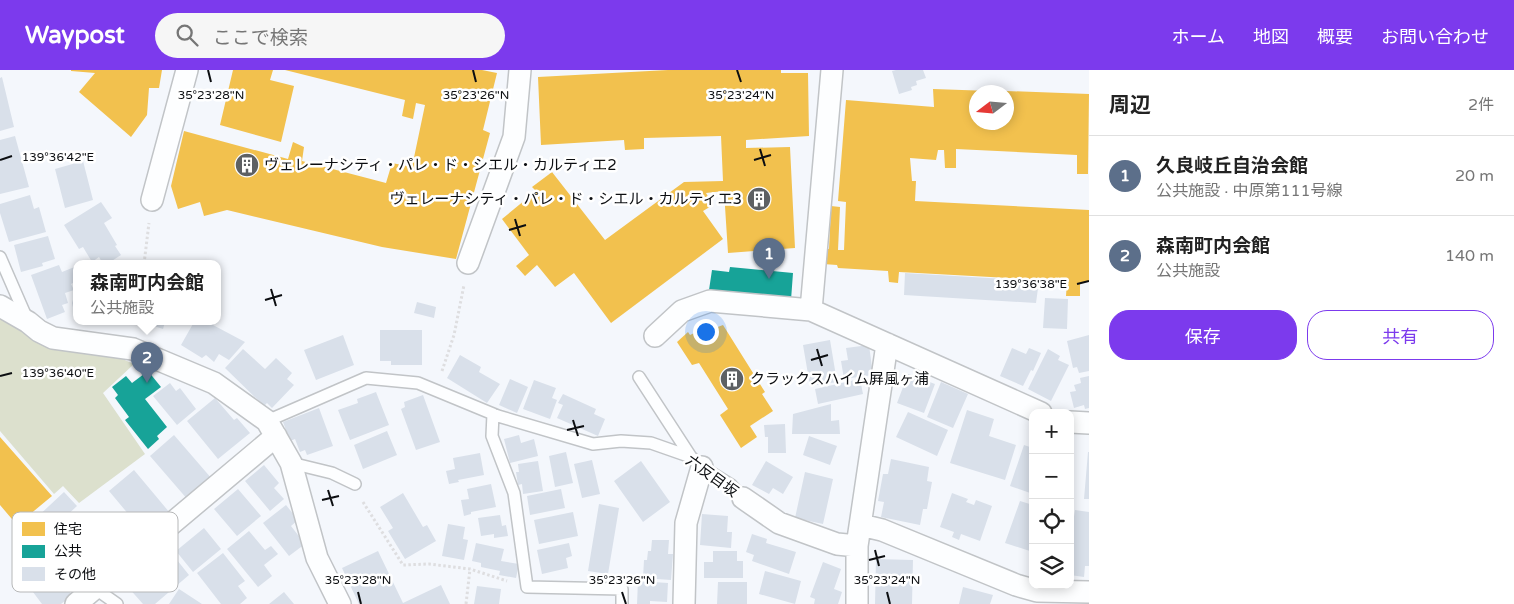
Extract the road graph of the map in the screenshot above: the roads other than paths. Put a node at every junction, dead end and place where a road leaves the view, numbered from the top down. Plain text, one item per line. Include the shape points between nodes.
1 (187, 70) edge
2 (520, 70) edge
3 (832, 70) edge
4 (152, 200) road end
5 (0, 257) edge
6 (468, 263) road end
7 (0, 306) edge
8 (811, 310) junction
9 (28, 322) junction
10 (655, 336) dead end
11 (888, 344) junction
12 (639, 378) dead end
13 (1032, 409) edge
14 (493, 414) junction
15 (1074, 422) edge
16 (1089, 423) edge
17 (272, 429) junction
18 (696, 462) junction
19 (291, 463) junction
20 (353, 483) road end
21 (743, 498) joint
22 (178, 513) edge
23 (861, 525) junction
24 (857, 546) junction
25 (90, 592) edge
26 (100, 592) edge
27 (1089, 592) edge
28 (76, 604) edge
29 (117, 604) edge
30 (340, 604) edge
31 (622, 604) edge
32 (684, 604) edge
33 (857, 604) edge

1 - 4 street
2 - 6 street via 514,137
3 - 8 street
5 - 9 lane
7 - 9 street
8 - 10 street via 710,301 682,312
8 - 11 street
9 - 17 street via 53,338 133,349 214,383
11 - 13 street
11 - 23 street
12 - 18 lane
14 - 17 lane via 418,383 366,378
14 - 18 lane, 六反目坂 via 593,444 621,441 651,443
14 - 31 lane via 492,436 514,493 527,587 622,588
15 - 16 street
17 - 19 street
17 - 22 street
18 - 21 lane, 六反目坂
18 - 32 street via 686,523
19 - 20 lane via 332,473
19 - 30 street via 317,558
21 - 24 street via 779,523 837,544
23 - 24 street
23 - 27 street via 882,530 1016,585 1037,591
24 - 33 street
25 - 28 street
26 - 29 lane

